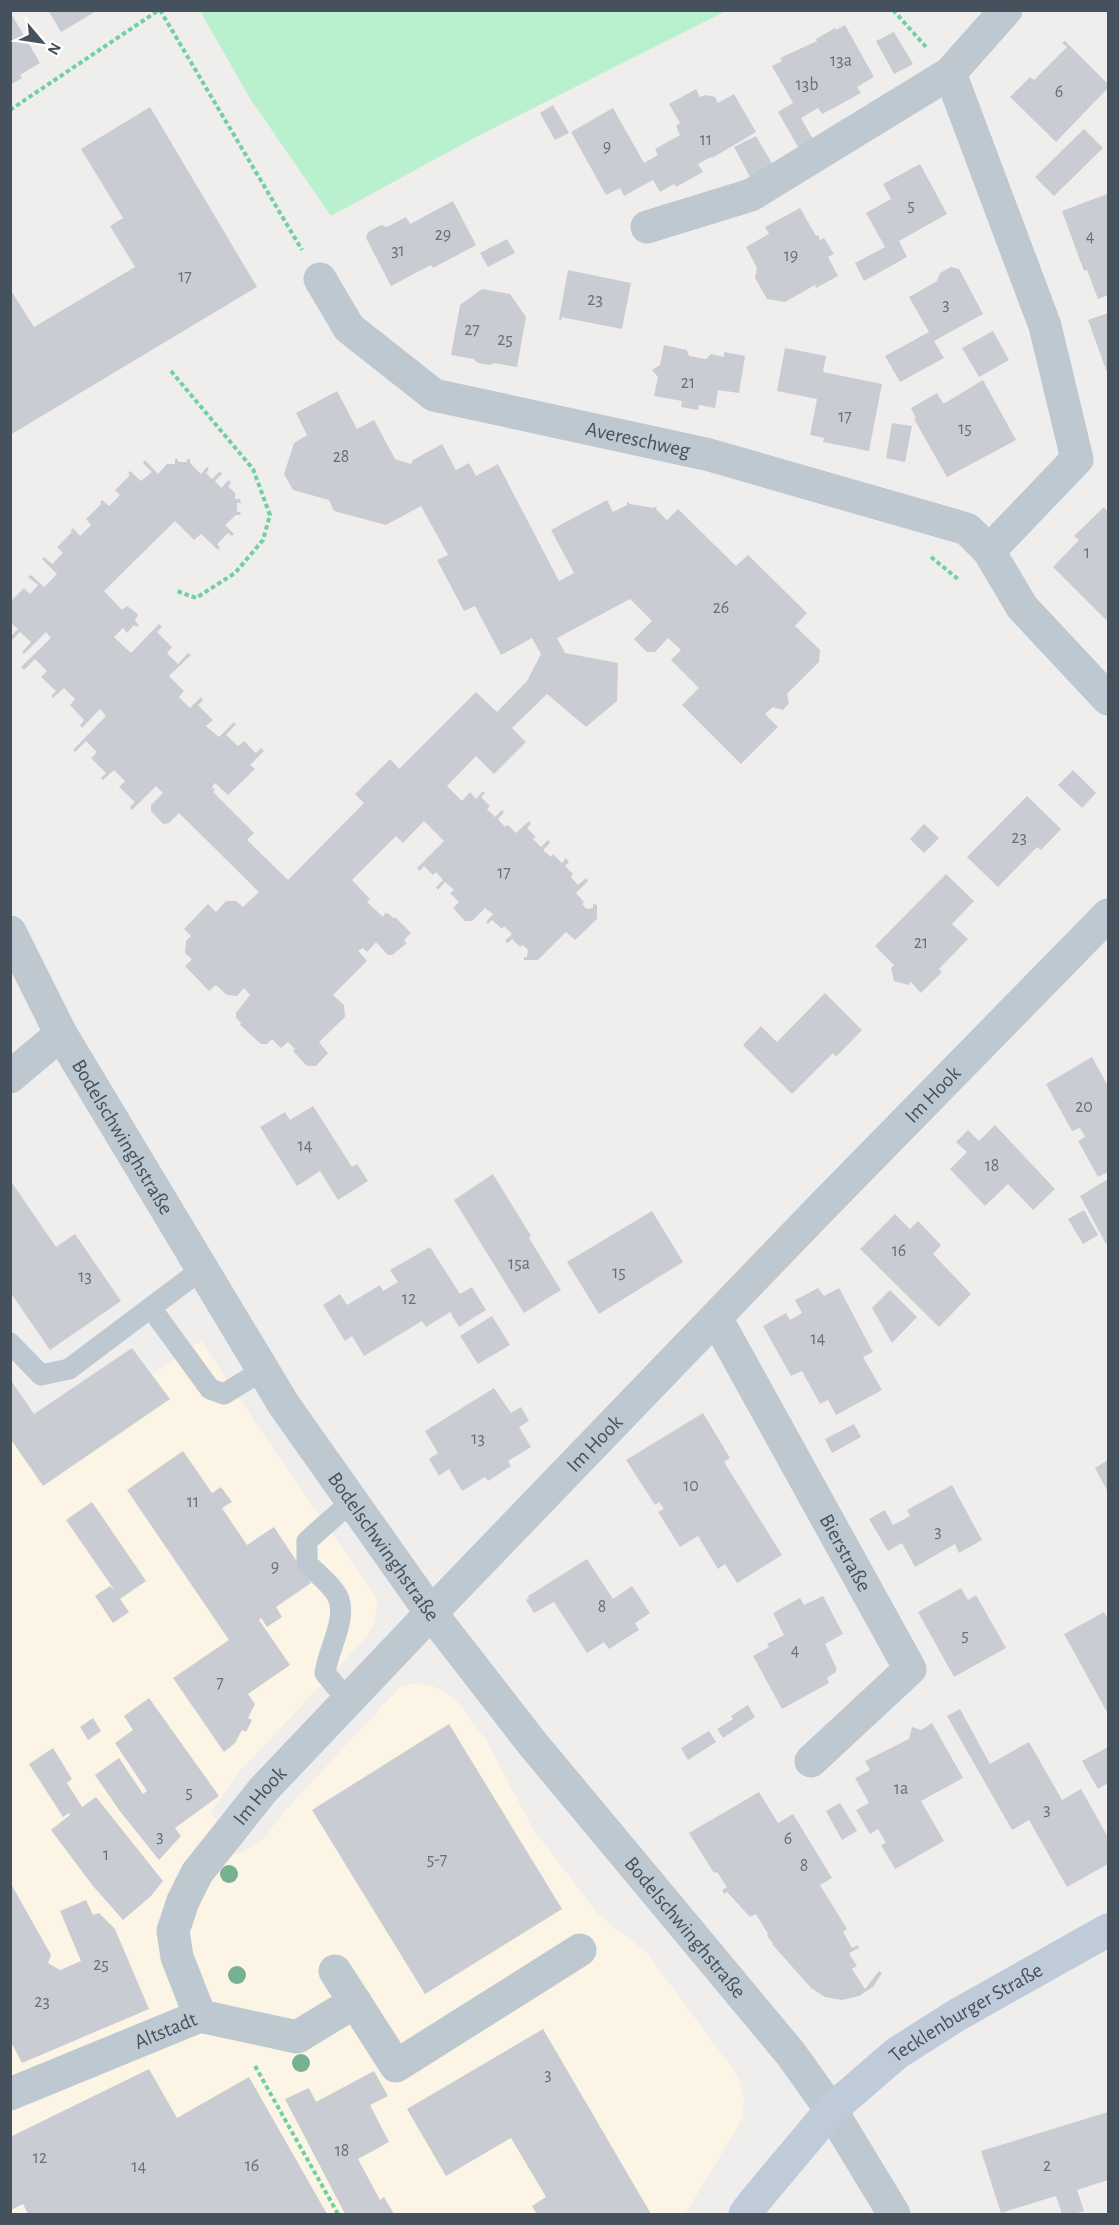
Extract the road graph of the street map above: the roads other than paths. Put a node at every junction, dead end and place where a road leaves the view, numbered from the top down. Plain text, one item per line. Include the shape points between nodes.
1 (1006, 10) edge
2 (950, 73) junction
3 (647, 227) dead end
4 (320, 279) road end
5 (989, 550) junction
6 (1108, 699) edge
7 (1108, 915) edge
8 (10, 932) edge
9 (61, 1034) junction
10 (10, 1077) edge
11 (202, 1269) junction
12 (151, 1308) junction
13 (716, 1318) junction
14 (10, 1343) edge
15 (263, 1370) junction
16 (351, 1501) junction
17 (431, 1613) junction
18 (348, 1701) junction
19 (811, 1761) dead end
20 (1108, 1930) edge
21 (580, 1950) dead end
22 (335, 1971) dead end
23 (356, 2002) junction
24 (200, 2016) junction
25 (10, 2094) edge
26 (831, 2110) junction
27 (745, 2214) edge
28 (894, 2214) edge

1 - 2 street
2 - 3 street via 751,195
2 - 5 street via 1045,326 1077,459
4 - 5 street, Avereschweg via 349,328 434,395 706,454 967,529
5 - 6 street, Avereschweg via 1022,607
7 - 13 street, Im Hook
8 - 9 street, Bodelschwinghstraße
9 - 10 street
9 - 11 street, Bodelschwinghstraße
11 - 12 lane
11 - 15 street, Bodelschwinghstraße
12 - 14 lane via 69,1369 41,1375
12 - 15 lane via 210,1389 224,1394
13 - 17 street, Im Hook
13 - 19 street, Bierstraße via 910,1669
15 - 16 street, Bodelschwinghstraße
16 - 17 street, Bodelschwinghstraße
16 - 18 lane via 307,1541 307,1563 337,1596 342,1620 325,1673
17 - 18 street, Im Hook
17 - 26 street, Bodelschwinghstraße via 546,1760 791,2054
18 - 24 street, Im Hook via 263,1790 197,1873 183,1900 174,1931 177,1957
20 - 26 street, Tecklenburger Straße via 897,2053
21 - 23 street via 396,2066
22 - 23 street
23 - 24 street, Altstadt via 297,2037
24 - 25 street, Altstadt
26 - 27 street, Tecklenburger Straße
26 - 28 street, Bodelschwinghstraße

